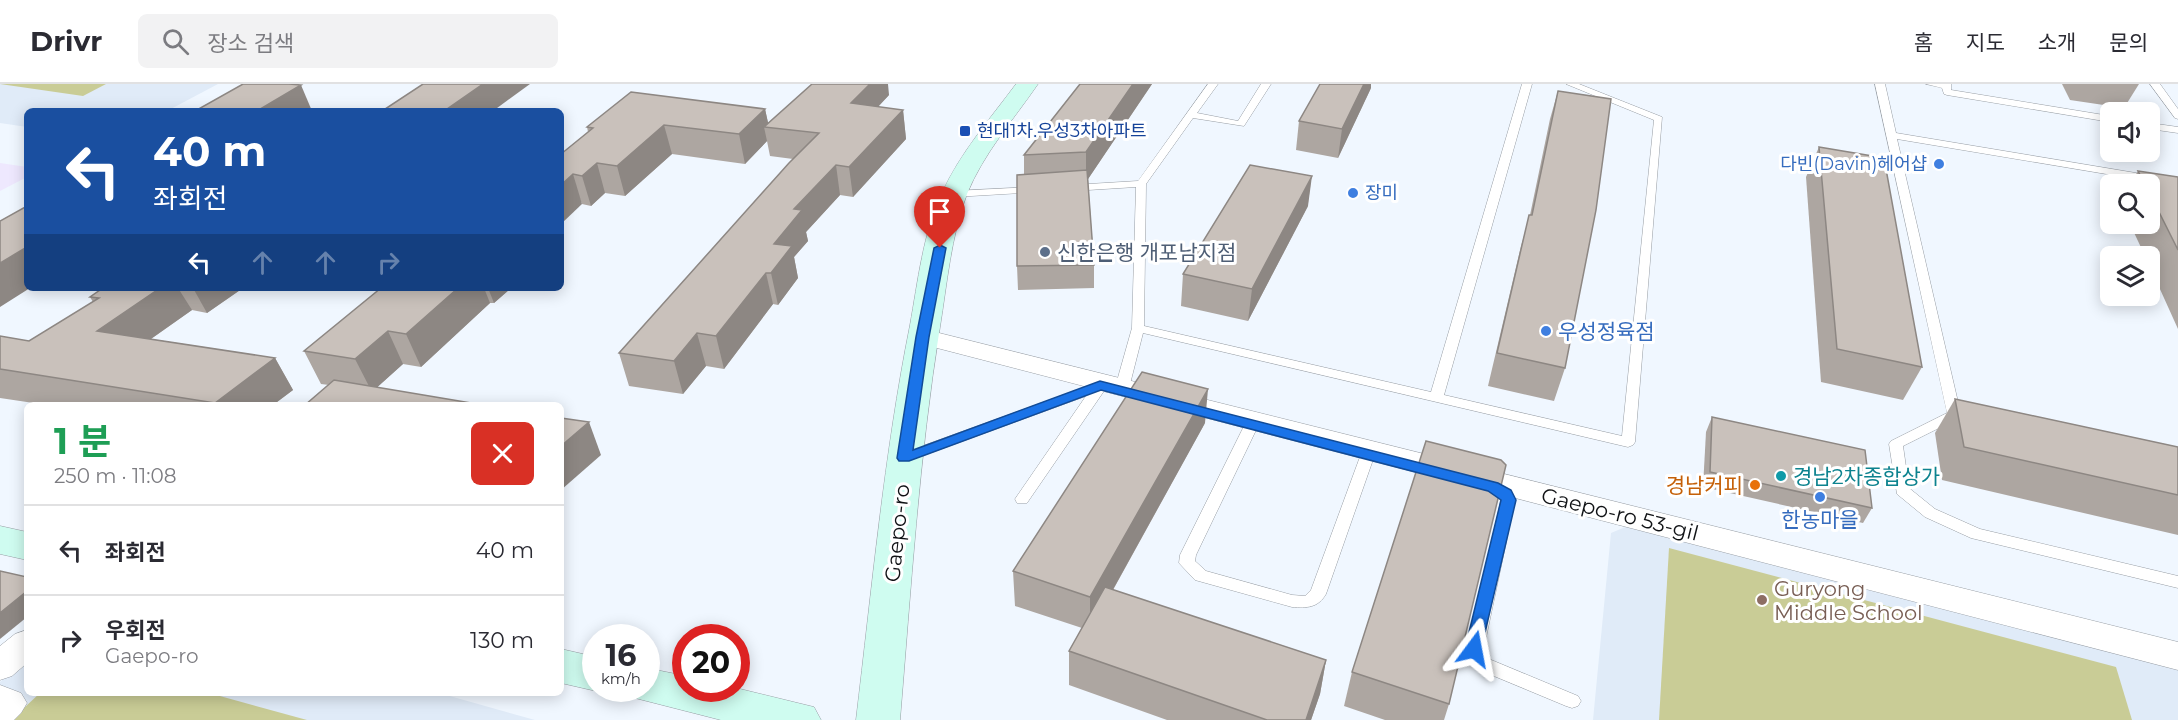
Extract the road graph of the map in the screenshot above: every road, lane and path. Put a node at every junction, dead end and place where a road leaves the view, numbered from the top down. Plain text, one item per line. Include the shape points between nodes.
1 (1027, 84) edge
2 (1213, 84) edge
3 (1266, 84) edge
4 (1527, 84) edge
5 (1571, 84) edge
6 (1880, 84) edge
7 (1932, 84) edge
8 (2156, 84) edge
9 (1947, 85) edge
10 (1190, 115) junction
11 (2178, 116) edge
12 (2100, 117) edge
13 (2160, 127) edge
14 (2178, 130) edge
15 (1892, 135) junction
16 (2178, 183) edge
17 (1142, 184) junction
18 (954, 194) junction
19 (1138, 328) junction
20 (923, 337) junction
21 (1111, 387) junction
22 (1436, 398) junction
23 (1252, 424) junction
24 (1368, 453) junction
25 (904, 458) junction
26 (1022, 500) dead end
27 (0, 540) edge
28 (24, 545) edge
29 (2178, 582) edge
30 (24, 646) edge
31 (2178, 656) edge
32 (0, 666) edge
33 (564, 667) edge
34 (582, 671) edge
35 (660, 688) edge
36 (0, 700) edge
37 (1572, 701) dead end
38 (0, 711) edge
39 (800, 720) edge
40 (878, 720) edge

1 - 18 street, Gaepo-ro
2 - 10 lane
3 - 10 lane via 1241,124
4 - 22 lane
5 - 22 lane via 1659,119 1628,442
6 - 15 lane
7 - 9 lane
8 - 11 lane
9 - 12 lane via 1947,92
10 - 17 lane
13 - 14 lane
15 - 16 lane
15 - 29 lane via 1953,415 1896,444 1902,490 1930,513 1976,534
17 - 18 lane
17 - 19 lane
18 - 20 street, Gaepo-ro
19 - 21 lane
19 - 22 lane
20 - 21 street, Gaepo-ro 53-gil
20 - 25 street, Gaepo-ro
21 - 23 lane
21 - 25 lane
21 - 26 lane
21 - 31 street, Gaepo-ro 53-gil
23 - 24 lane
23 - 24 lane via 1188,555 1188,563 1201,576 1292,601 1308,602 1318,594
24 - 37 lane via 1506,494 1508,500 1474,653 1484,664
25 - 40 street, Gaepo-ro
27 - 28 street
30 - 32 street
33 - 34 street
35 - 39 street
36 - 38 street via 9,703

